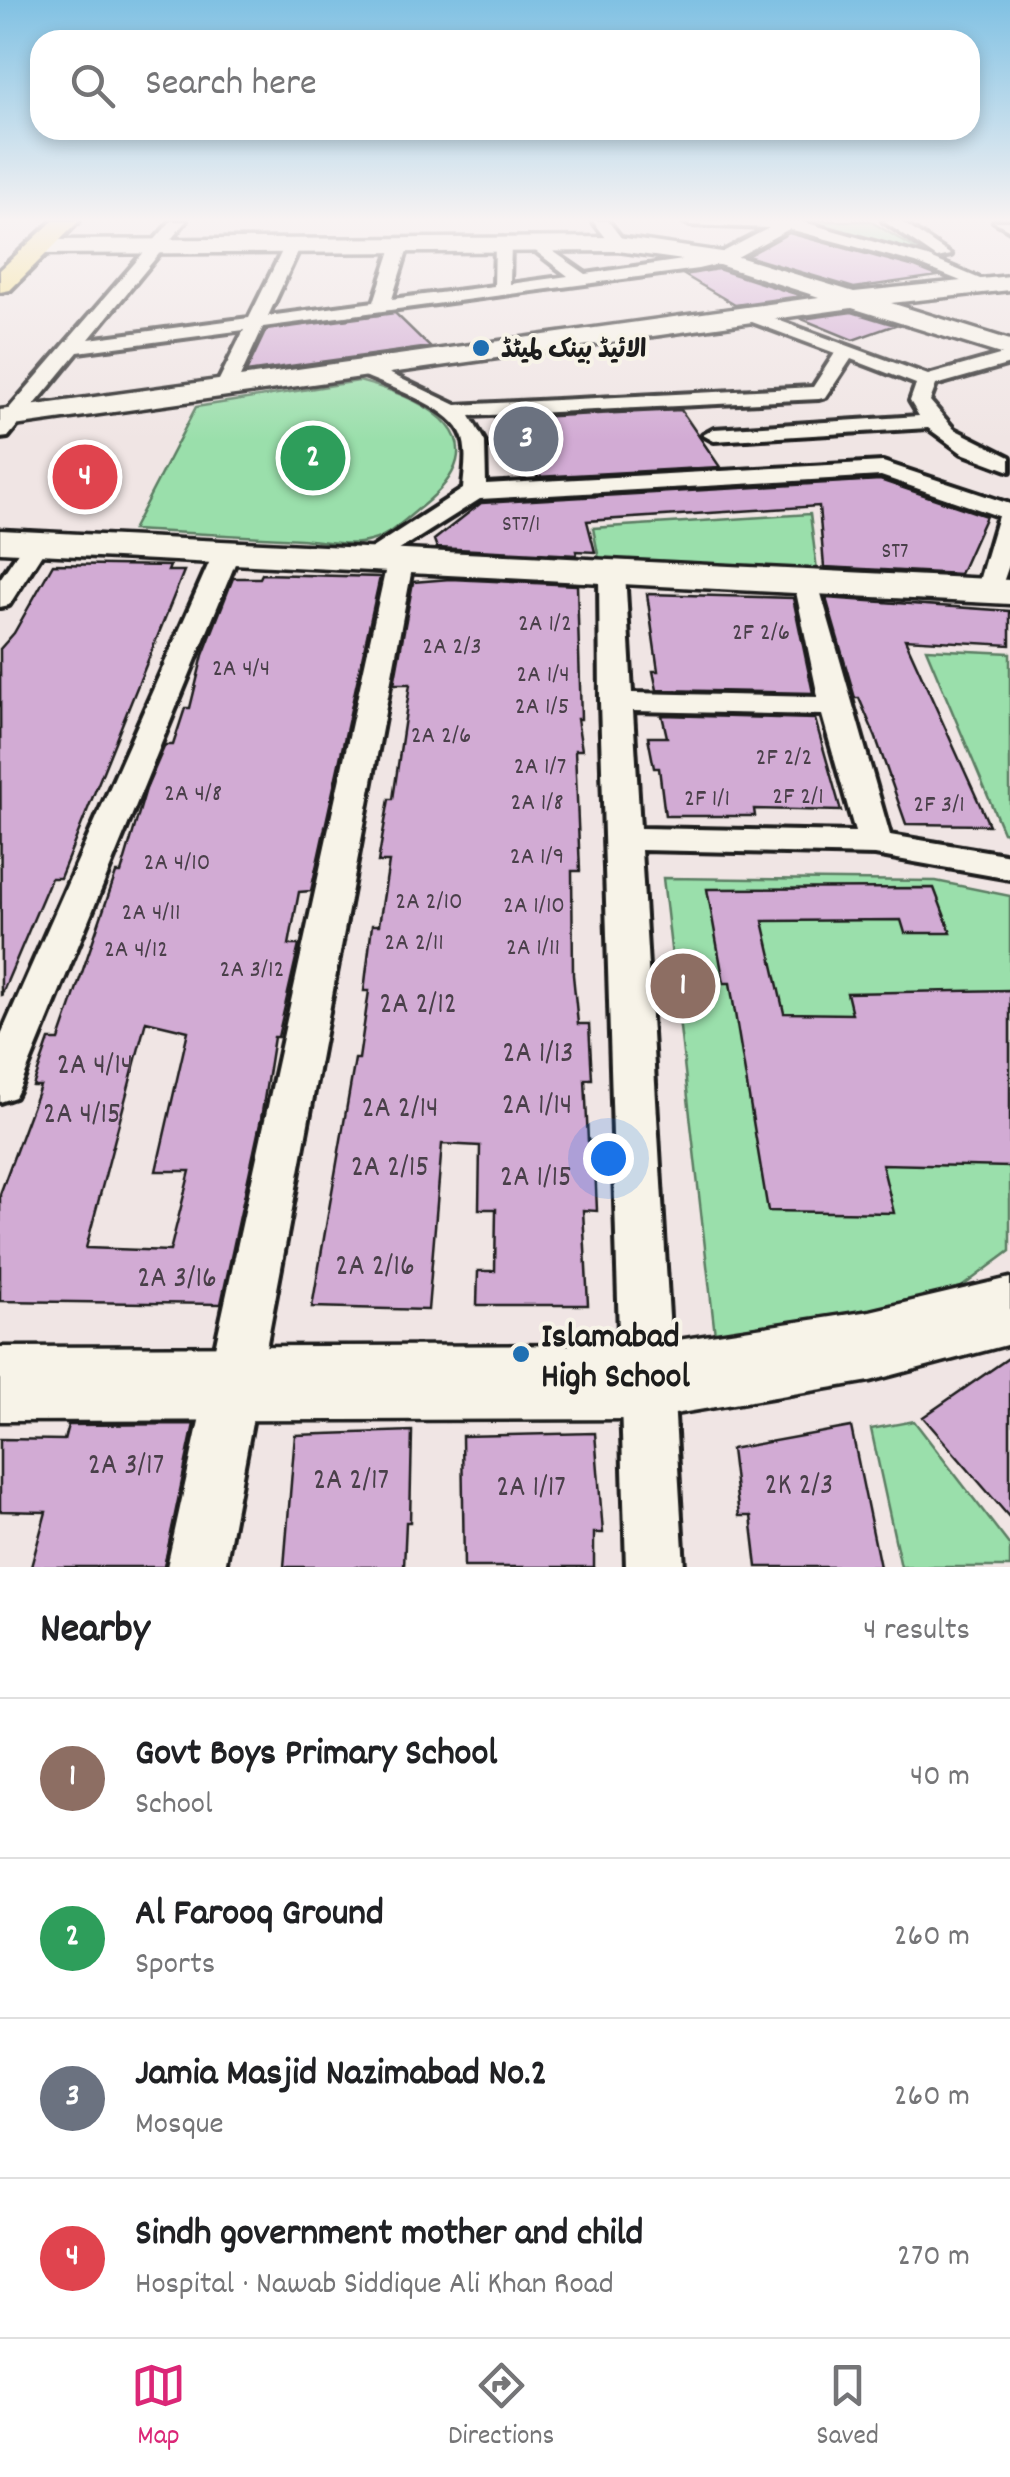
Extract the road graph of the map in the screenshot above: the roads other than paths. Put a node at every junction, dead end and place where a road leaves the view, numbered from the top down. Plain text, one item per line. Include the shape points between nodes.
1 (117, 294) edge
2 (269, 294) edge
3 (385, 294) edge
4 (469, 294) edge
5 (834, 294) edge
6 (906, 294) edge
7 (853, 300) junction
8 (382, 305) junction
9 (750, 315) junction
10 (256, 322) junction
11 (71, 346) junction
12 (1010, 349) edge
13 (845, 353) junction
14 (1010, 358) edge
15 (365, 368) junction
16 (926, 381) junction
17 (225, 388) junction
18 (688, 399) junction
19 (454, 411) junction
20 (930, 422) junction
21 (4, 423) edge
22 (714, 434) junction
23 (1010, 464) edge
24 (742, 475) junction
25 (474, 492) junction
26 (1010, 514) edge
27 (18, 542) edge
28 (226, 554) junction
29 (383, 562) junction
30 (612, 572) junction
31 (807, 582) junction
32 (999, 592) edge
33 (0, 599) edge
34 (614, 702) junction
35 (835, 706) junction
36 (625, 839) junction
37 (876, 844) junction
38 (1010, 868) edge
39 (0, 1085) edge
40 (1010, 1311) edge
41 (645, 1382) junction
42 (0, 1384) edge
43 (232, 1384) junction
44 (196, 1567) edge
45 (655, 1567) edge

1 - 11 street
2 - 10 street
3 - 8 street
4 - 8 street
5 - 7 street
6 - 7 street
7 - 9 street
7 - 12 street
8 - 10 street
9 - 13 street
9 - 15 street
10 - 11 street
10 - 17 street
11 - 21 street
13 - 16 street
13 - 18 street via 819,392
14 - 16 street
15 - 17 street
15 - 19 street
16 - 20 street via 920,401
17 - 21 street
18 - 19 street
18 - 22 street
19 - 25 street via 471,431
20 - 22 street
20 - 23 street via 968,449
22 - 24 street
24 - 25 street
24 - 26 street via 884,468
25 - 29 street
26 - 32 street
27 - 28 street
27 - 33 street
28 - 29 street
28 - 39 street
29 - 30 street
29 - 43 street
30 - 31 street
30 - 34 street
31 - 32 street
31 - 35 street
34 - 35 street
34 - 36 street
35 - 37 street
36 - 37 street
36 - 41 street
37 - 38 street
40 - 41 street via 870,1346
41 - 43 street
41 - 45 street
42 - 43 street
43 - 44 street

